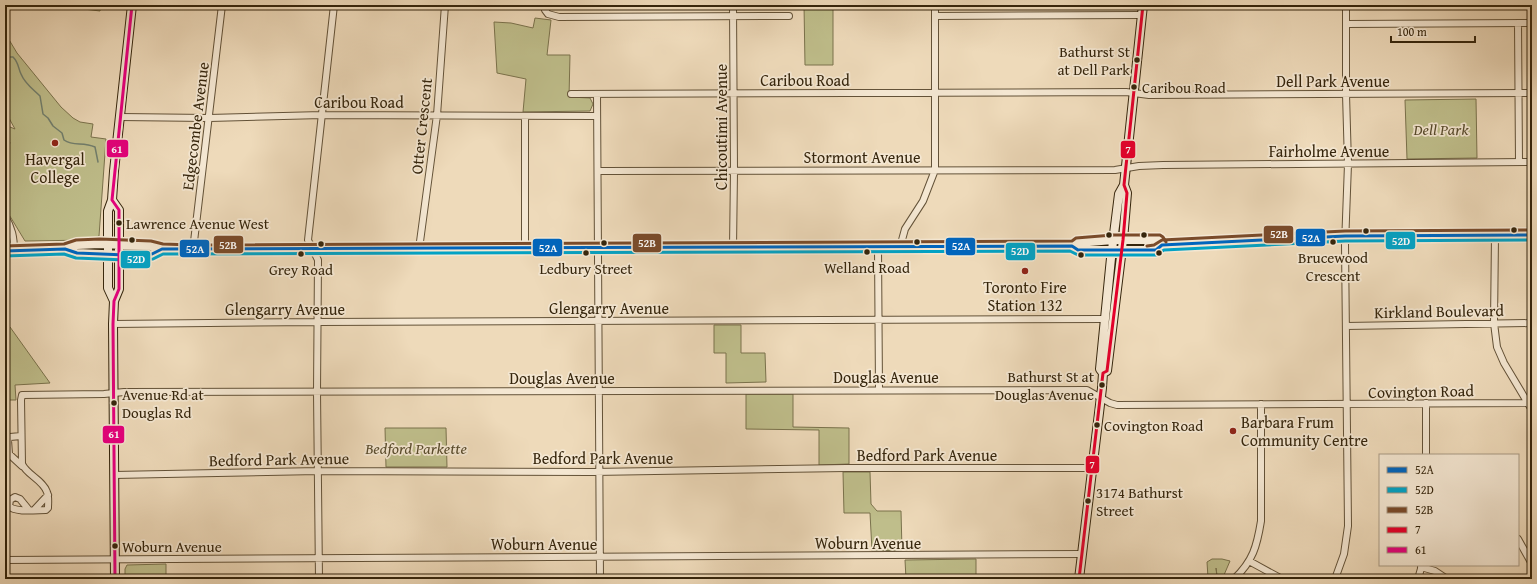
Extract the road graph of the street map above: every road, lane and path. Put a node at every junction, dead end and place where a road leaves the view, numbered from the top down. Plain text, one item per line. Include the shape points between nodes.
1 (132, 5) edge
2 (222, 5) edge
3 (334, 5) edge
4 (445, 5) edge
5 (546, 5) edge
6 (733, 5) edge
7 (935, 5) edge
8 (1143, 5) edge
9 (1346, 5) edge
10 (1142, 15) junction
11 (733, 16) junction
12 (789, 16) dead end
13 (935, 16) junction
14 (1518, 23) junction
15 (1532, 23) edge
16 (1346, 24) junction
17 (935, 93) junction
18 (1134, 93) junction
19 (1519, 93) junction
20 (1532, 93) edge
21 (571, 94) dead end
22 (597, 94) junction
23 (733, 94) junction
24 (1346, 94) junction
25 (322, 115) junction
26 (437, 115) junction
27 (597, 116) junction
28 (120, 117) junction
29 (525, 117) junction
30 (209, 118) junction
31 (1519, 162) junction
32 (1532, 162) edge
33 (1348, 164) junction
34 (1126, 168) junction
35 (935, 170) junction
36 (598, 171) junction
37 (734, 171) junction
38 (1124, 185) junction
39 (112, 200) junction
40 (5, 216) edge
41 (1532, 235) edge
42 (1345, 236) junction
43 (1495, 236) junction
44 (1113, 240) junction
45 (1123, 240) junction
46 (108, 245) junction
47 (1162, 245) junction
48 (119, 246) junction
49 (1074, 246) junction
50 (902, 247) junction
51 (734, 248) junction
52 (878, 248) junction
53 (65, 249) junction
54 (162, 249) junction
55 (420, 249) junction
56 (525, 249) junction
57 (598, 249) junction
58 (193, 250) junction
59 (313, 250) junction
60 (5, 251) edge
61 (14, 251) junction
62 (1112, 251) junction
63 (1122, 251) junction
64 (108, 254) junction
65 (119, 254) junction
66 (114, 301) junction
67 (878, 319) junction
68 (1105, 319) junction
69 (599, 321) junction
70 (318, 322) junction
71 (1494, 323) junction
72 (1532, 323) edge
73 (113, 324) junction
74 (1346, 326) junction
75 (1103, 373) junction
76 (879, 390) junction
77 (598, 391) junction
78 (114, 392) junction
79 (317, 392) junction
80 (1100, 397) junction
81 (1527, 402) junction
82 (1261, 404) junction
83 (1347, 404) junction
84 (1426, 404) junction
85 (1532, 410) edge
86 (21, 436) junction
87 (1426, 454) edge
88 (24, 467) junction
89 (1092, 468) junction
90 (318, 471) junction
91 (600, 472) junction
92 (114, 475) junction
93 (48, 495) junction
94 (1519, 541) edge
95 (1082, 554) junction
96 (600, 557) junction
97 (319, 558) junction
98 (114, 559) junction
99 (5, 560) edge
100 (1249, 561) junction
101 (1532, 564) edge
102 (1422, 566) edge
103 (115, 579) edge
104 (319, 579) edge
105 (600, 579) edge
106 (1079, 579) edge
107 (1234, 579) edge
108 (1282, 579) edge
109 (1336, 579) edge
110 (1418, 579) edge
111 (1447, 579) edge

1 - 28 main road
2 - 30 street, Edgecombe Avenue
3 - 25 street
4 - 26 street, Otter Crescent
5 - 11 street via 545,10 548,14 558,17
6 - 11 street, Chicoutimi Avenue
7 - 13 street
8 - 10 main road
9 - 16 street
10 - 13 street
10 - 18 main road
11 - 12 street
11 - 23 street, Chicoutimi Avenue
13 - 17 street
14 - 15 street
14 - 16 street
14 - 19 street
16 - 24 street
17 - 18 street, Caribou Road
17 - 23 street, Caribou Road
17 - 35 street
18 - 24 street, Dell Park Avenue
18 - 34 main road
19 - 20 street, Dell Park Avenue
19 - 24 street, Dell Park Avenue
19 - 31 street
21 - 22 street, Caribou Road
22 - 23 street, Caribou Road
22 - 27 street
23 - 37 street, Chicoutimi Avenue
24 - 33 street
25 - 26 street, Caribou Road
25 - 30 street, Caribou Road
25 - 59 street via 308,240
26 - 29 street, Caribou Road
26 - 55 street, Otter Crescent
27 - 29 street, Caribou Road
27 - 36 street
28 - 30 street, Caribou Road
28 - 39 main road
29 - 56 street
30 - 58 street, Edgecombe Avenue
31 - 32 street, Fairholme Avenue
31 - 33 street, Fairholme Avenue
33 - 34 street, Fairholme Avenue via 1163,165
33 - 42 street
34 - 35 street, Stormont Avenue
34 - 38 main road
35 - 37 street, Stormont Avenue
35 - 50 street via 923,201 905,229
36 - 37 street, Stormont Avenue
36 - 57 street
37 - 51 street, Chicoutimi Avenue
38 - 44 main road via 1119,194
38 - 45 main road via 1127,193
39 - 46 main road via 108,211
39 - 48 main road via 119,210
40 - 61 street via 12,228
41 - 43 main road
42 - 43 main road
42 - 47 main road
42 - 74 street
43 - 71 street
44 - 45 main road
44 - 49 main road via 1076,243
44 - 62 main road
45 - 47 main road via 1159,240
45 - 63 main road
46 - 48 main road
46 - 53 main road via 77,245
46 - 64 main road
47 - 63 main road via 1156,250
48 - 54 main road via 151,246
48 - 65 main road
49 - 50 main road
49 - 62 main road via 1078,250
50 - 52 main road
51 - 52 main road
51 - 57 main road
52 - 67 street
53 - 61 main road
53 - 64 main road via 77,253
54 - 58 main road
54 - 65 main road via 152,254
55 - 56 main road
55 - 59 main road
56 - 57 main road
57 - 69 street
58 - 59 main road
59 - 70 street via 318,260
60 - 61 main road
62 - 63 main road
62 - 68 main road
63 - 75 main road via 1107,371
64 - 65 main road
64 - 66 main road via 108,288
65 - 66 main road via 119,289
66 - 73 main road
67 - 68 street, Glengarry Avenue
67 - 69 street, Glengarry Avenue
67 - 76 street
68 - 75 main road via 1100,369
69 - 70 street, Glengarry Avenue
69 - 77 street
70 - 73 street, Glengarry Avenue
70 - 79 street
71 - 72 street, Kirkland Boulevard
71 - 74 street, Kirkland Boulevard
71 - 81 street via 1497,347
73 - 78 main road
74 - 83 street
75 - 80 main road
76 - 77 street, Douglas Avenue
76 - 80 street, Douglas Avenue via 1087,390
77 - 79 street, Douglas Avenue
77 - 91 street
78 - 79 street, Douglas Avenue
78 - 86 street, Douglas Avenue via 25,395
78 - 92 main road
79 - 90 street
80 - 82 street, Covington Road via 1117,405
80 - 89 main road
81 - 84 street, Covington Road
81 - 85 street
82 - 83 street, Covington Road
82 - 100 street via 1261,521
83 - 84 street, Covington Road
83 - 109 street via 1348,526 1344,554
84 - 87 street
86 - 88 street via 21,460
86 - 88 street via 9,438 9,450 12,457
88 - 93 street via 45,488
89 - 91 street, Bedford Park Avenue
89 - 95 main road
90 - 91 street, Bedford Park Avenue
90 - 92 street, Bedford Park Avenue
90 - 97 street
91 - 96 street
92 - 98 main road
93 - 93 street via 47,510 32,510
94 - 101 street
95 - 96 street, Woburn Avenue
95 - 106 main road
96 - 97 street, Woburn Avenue
96 - 105 street
97 - 98 street, Woburn Avenue
97 - 104 street
98 - 99 street, Woburn Avenue
98 - 103 main road
100 - 107 street
100 - 108 street
102 - 110 street
102 - 111 street

